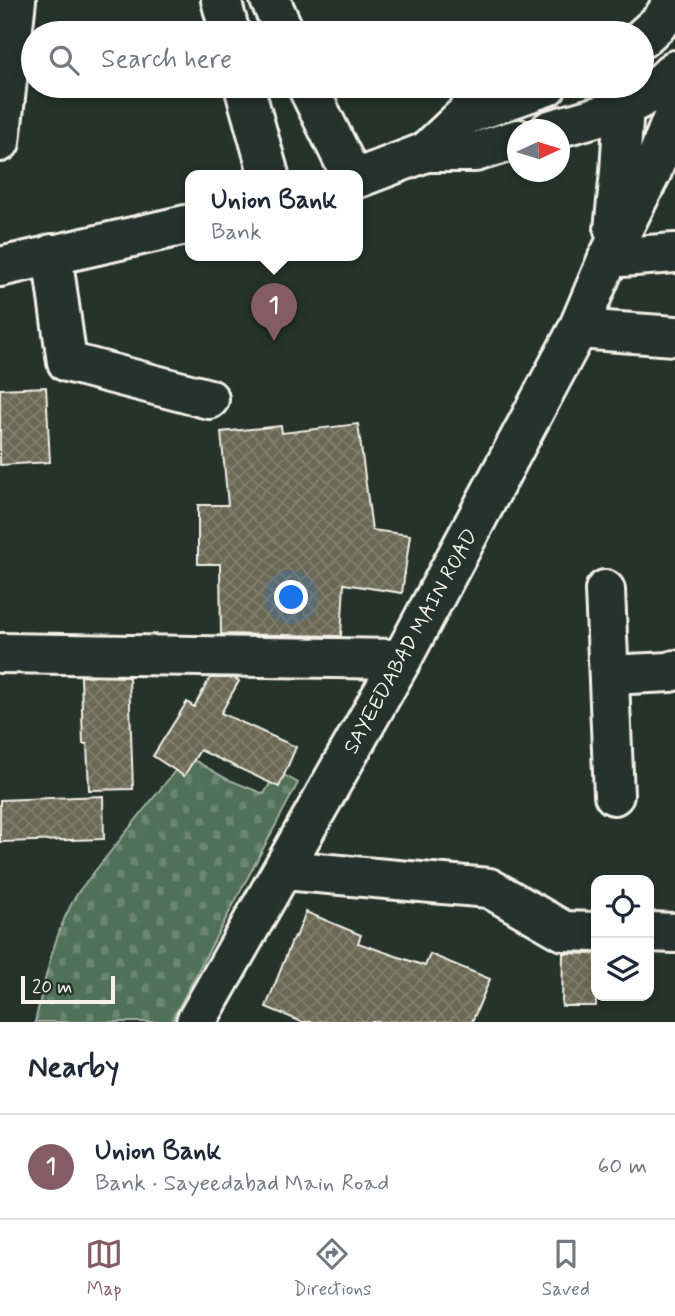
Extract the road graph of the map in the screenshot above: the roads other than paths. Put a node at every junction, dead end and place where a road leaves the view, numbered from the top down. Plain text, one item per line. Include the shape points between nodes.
1 (16, 0) edge
2 (221, 0) edge
3 (270, 0) edge
4 (659, 19) edge
5 (227, 21) edge
6 (280, 21) edge
7 (655, 89) edge
8 (247, 98) edge
9 (313, 98) edge
10 (513, 98) edge
11 (632, 98) edge
12 (652, 98) edge
13 (570, 122) edge
14 (0, 142) edge
15 (507, 142) edge
16 (426, 152) junction
17 (268, 170) edge
18 (349, 170) edge
19 (363, 176) edge
20 (185, 225) edge
21 (675, 253) edge
22 (52, 254) junction
23 (610, 255) junction
24 (0, 267) edge
25 (578, 329) junction
26 (675, 336) edge
27 (209, 399) dead end
28 (605, 590) dead end
29 (0, 653) edge
30 (402, 659) junction
31 (675, 670) edge
32 (609, 675) junction
33 (614, 795) dead end
34 (284, 870) junction
35 (591, 932) edge
36 (654, 932) edge
37 (675, 933) edge
38 (196, 1022) edge

1 - 14 street
2 - 5 street
3 - 6 street
4 - 7 street via 659,41 665,51
7 - 23 street, SAYEEDABAD MAIN ROAD via 646,183
8 - 17 street
9 - 18 street
10 - 16 street via 465,115
11 - 13 street
12 - 23 street, SAYEEDABAD MAIN ROAD via 618,194
15 - 16 street via 475,152
16 - 19 street
20 - 22 street
21 - 23 street
22 - 24 street
22 - 27 street via 67,362
23 - 25 street, SAYEEDABAD MAIN ROAD
25 - 26 street
25 - 30 street, SAYEEDABAD MAIN ROAD
28 - 32 street
29 - 30 street
30 - 34 street, SAYEEDABAD MAIN ROAD
31 - 32 street
32 - 33 street
34 - 35 street via 489,888 564,931
34 - 38 street, SAYEEDABAD MAIN ROAD
36 - 37 street

